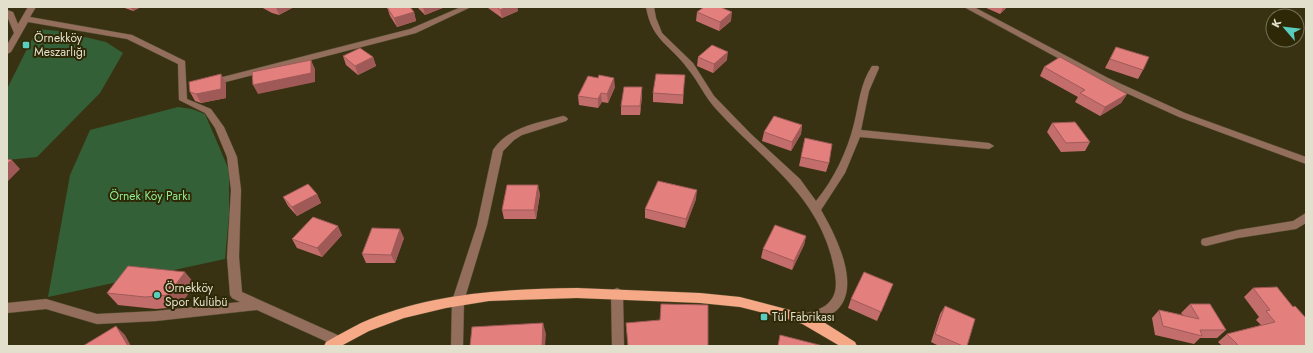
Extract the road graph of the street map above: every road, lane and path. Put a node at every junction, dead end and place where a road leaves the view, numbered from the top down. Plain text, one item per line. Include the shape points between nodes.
1 (32, 7) edge
2 (467, 7) edge
3 (650, 7) edge
4 (968, 7) edge
5 (7, 12) edge
6 (26, 19) junction
7 (18, 33) junction
8 (7, 52) edge
9 (875, 68) dead end
10 (191, 87) junction
11 (563, 119) dead end
12 (856, 133) junction
13 (989, 146) dead end
14 (1306, 161) edge
15 (816, 209) junction
16 (1306, 217) edge
17 (1206, 242) dead end
18 (617, 293) junction
19 (458, 301) junction
20 (257, 305) junction
21 (7, 308) edge
22 (803, 319) junction
23 (334, 343) edge
24 (457, 346) edge
25 (618, 346) edge
26 (852, 346) edge

1 - 6 street
2 - 10 street via 412,31
3 - 15 street via 657,33 690,65 707,92 739,129 804,190
4 - 14 street via 1105,80 1182,115
5 - 7 street
6 - 7 street
6 - 10 street via 129,37 182,63
7 - 8 street
9 - 12 street via 867,79
10 - 20 street via 183,100 208,111 219,127 232,157 236,190 233,257 236,295
11 - 19 street via 518,133 505,141 498,150 482,225
12 - 13 street
12 - 15 street via 826,197
15 - 22 street via 828,230 842,283 838,301 826,312
16 - 17 street via 1296,225
18 - 19 main road via 528,293
18 - 22 main road via 740,302
18 - 25 street
19 - 23 main road via 375,322
19 - 24 street
20 - 21 street via 156,316 97,319 46,304
20 - 23 street
22 - 26 main road

